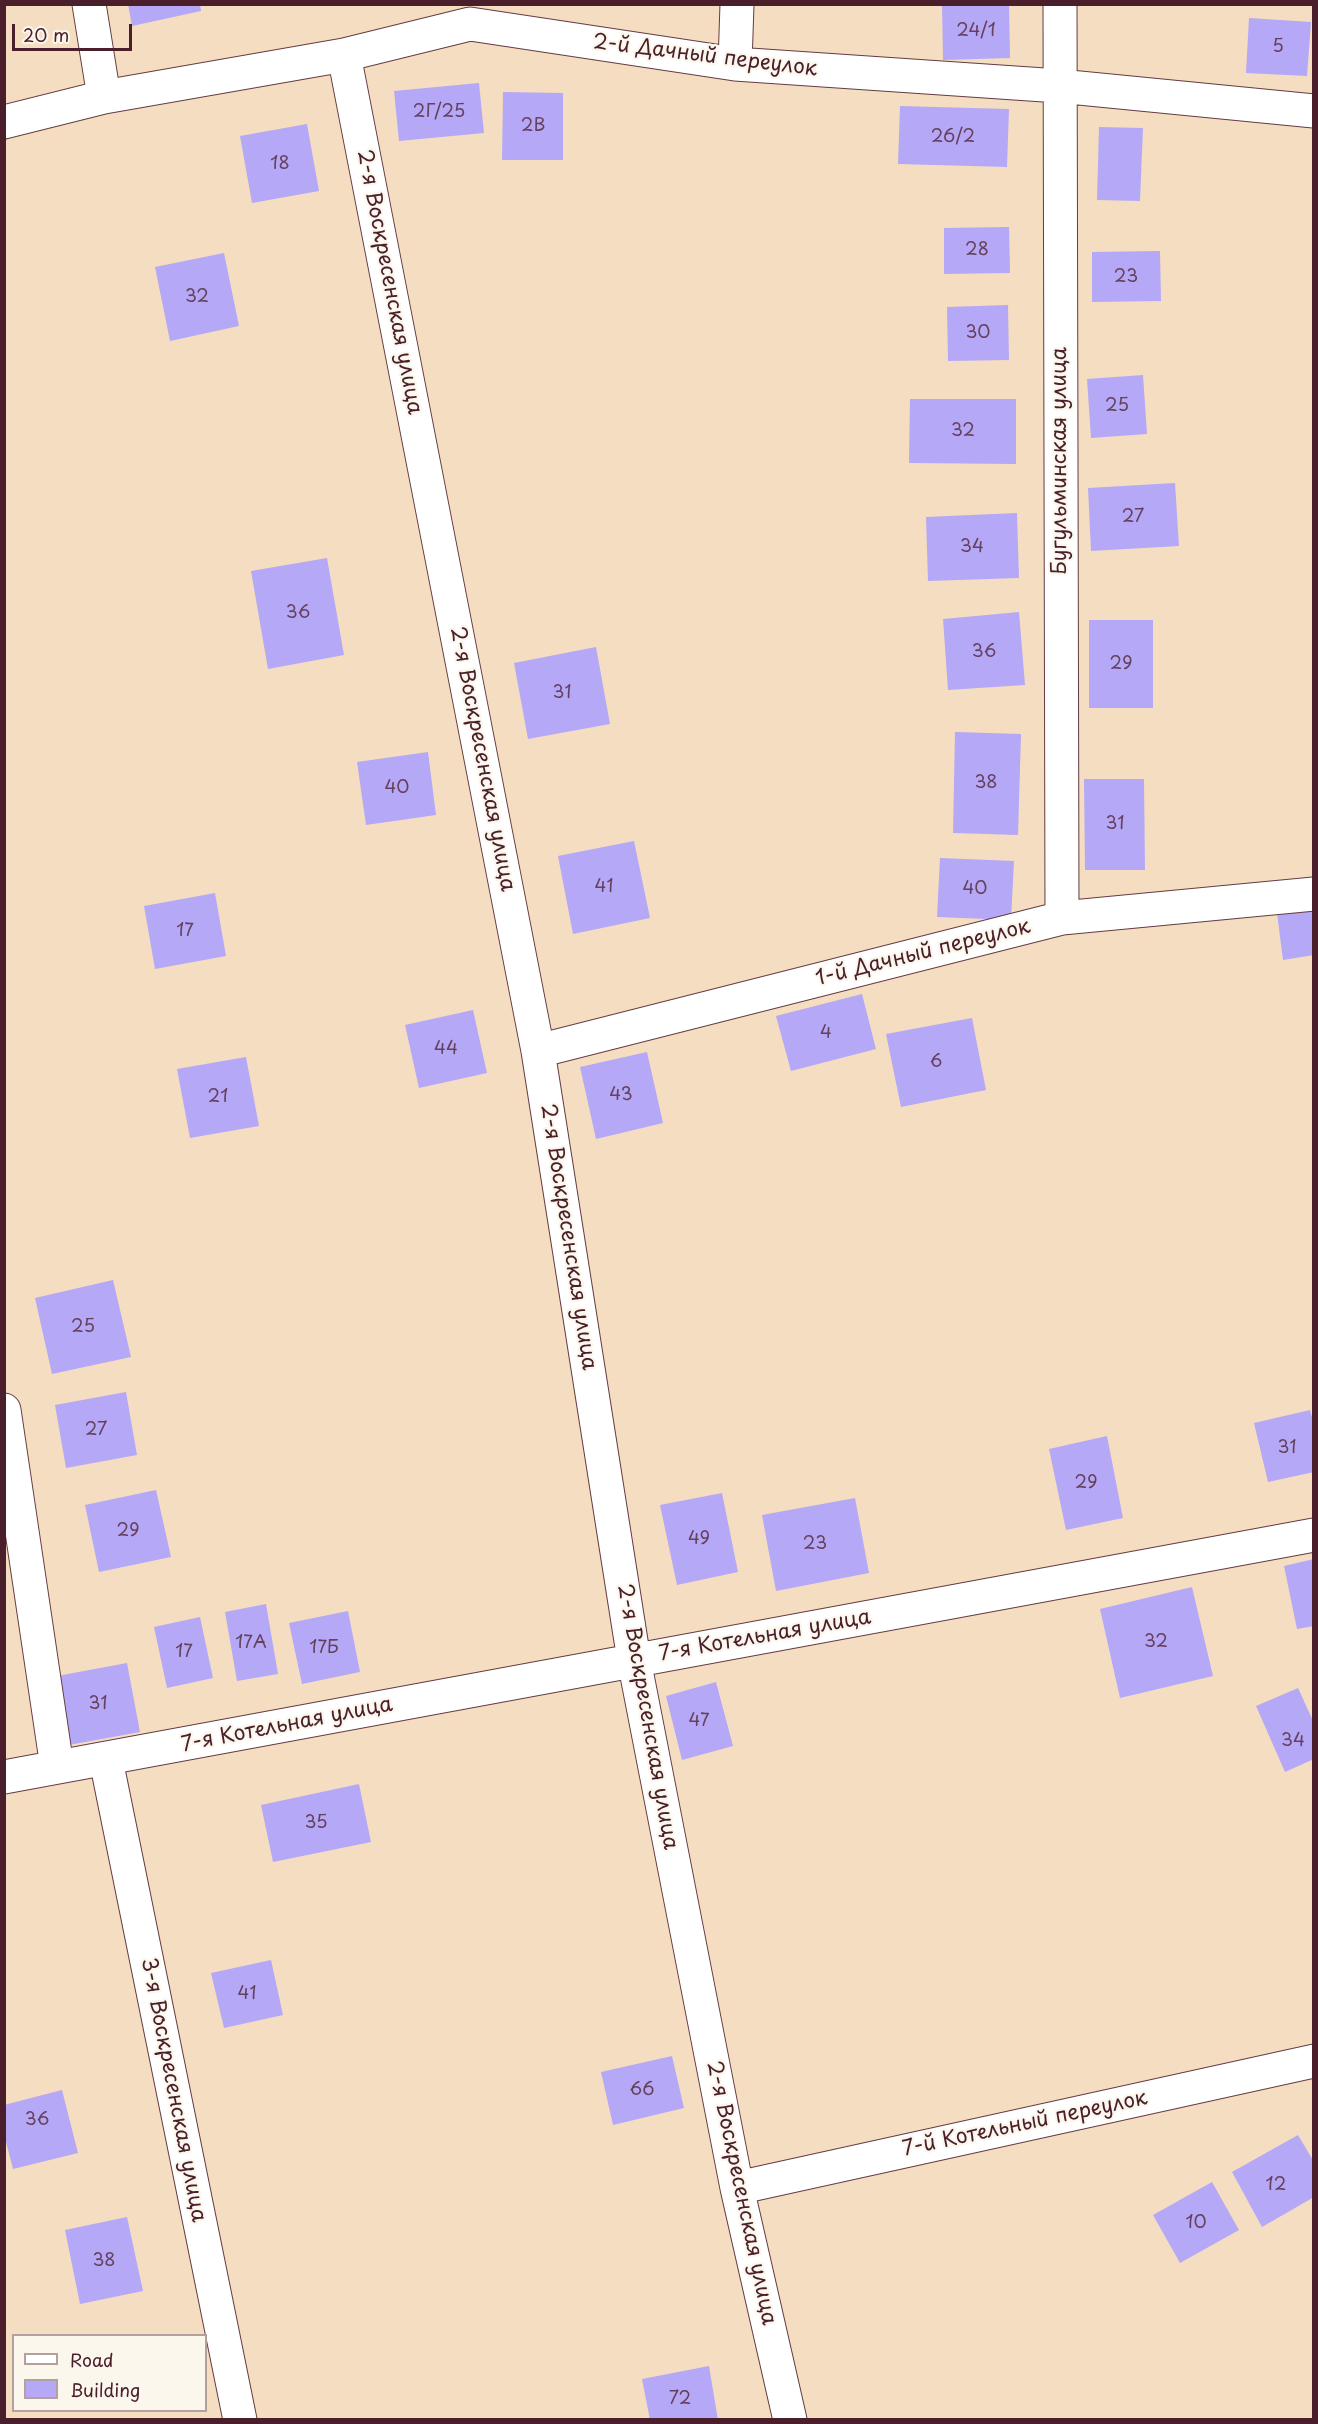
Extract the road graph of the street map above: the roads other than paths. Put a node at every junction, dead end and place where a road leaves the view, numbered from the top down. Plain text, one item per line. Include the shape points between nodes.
1 (89, 4) edge
2 (737, 4) edge
3 (1060, 4) edge
4 (468, 14) edge
5 (344, 55) junction
6 (735, 64) junction
7 (1059, 86) junction
8 (104, 97) junction
9 (1314, 111) edge
10 (4, 122) edge
11 (1314, 894) edge
12 (1062, 918) junction
13 (538, 1051) junction
14 (4, 1410) edge
15 (1314, 1535) edge
16 (634, 1660) junction
17 (106, 1760) junction
18 (57, 1767) junction
19 (4, 1777) edge
20 (1314, 2061) edge
21 (737, 2188) junction
22 (240, 2420) edge
23 (790, 2420) edge

1 - 8 street
2 - 6 street
3 - 7 street, Бугульминская улица
4 - 5 street, 2-й Дачный переулок
4 - 6 street, 2-й Дачный переулок
5 - 8 street, 2-й Дачный переулок
5 - 13 street, 2-я Воскресенская улица
6 - 7 street, 2-й Дачный переулок
7 - 9 street, 2-й Дачный переулок
7 - 12 street, Бугульминская улица
8 - 10 street, 2-й Дачный переулок
11 - 12 street, 1-й Дачный переулок
12 - 13 street, 1-й Дачный переулок
13 - 16 street, 2-я Воскресенская улица
14 - 18 street
15 - 16 street, 7-я Котельная улица
16 - 17 street, 7-я Котельная улица
16 - 21 street, 2-я Воскресенская улица
17 - 18 street, 7-я Котельная улица
17 - 22 street, 3-я Воскресенская улица
18 - 19 street, 7-я Котельная улица
20 - 21 street, 7-й Котельный переулок
21 - 23 street, 2-я Воскресенская улица

